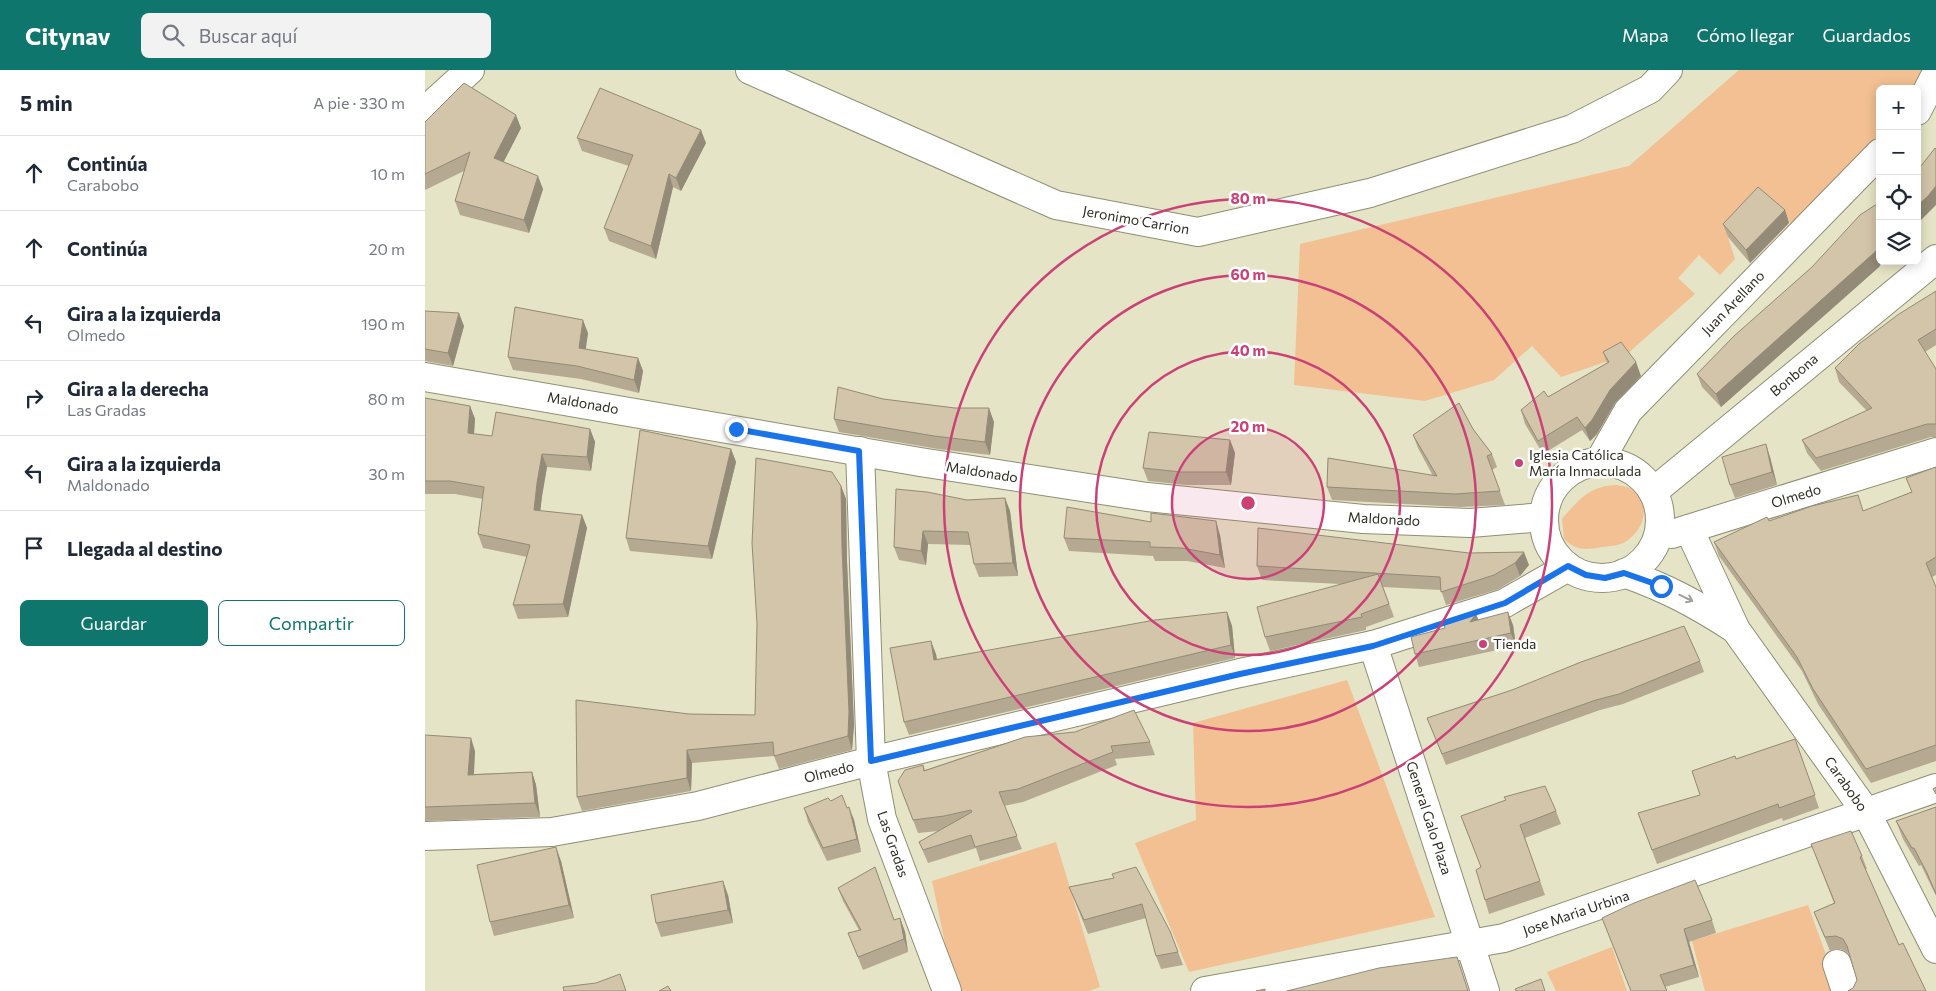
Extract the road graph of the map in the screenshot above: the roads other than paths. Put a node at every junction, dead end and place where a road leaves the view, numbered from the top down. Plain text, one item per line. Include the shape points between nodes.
1 (470, 70) edge
2 (750, 70) edge
3 (1668, 70) edge
4 (1936, 74) edge
5 (1921, 103) edge
6 (425, 111) edge
7 (1876, 157) edge
8 (1936, 259) edge
9 (425, 377) edge
10 (859, 451) junction
11 (1936, 452) edge
12 (1599, 462) junction
13 (1653, 492) junction
14 (1544, 517) junction
15 (1689, 529) junction
16 (1657, 539) junction
17 (1568, 566) junction
18 (1624, 573) junction
19 (1736, 630) junction
20 (1373, 646) junction
21 (871, 761) junction
22 (1936, 788) edge
23 (1866, 812) junction
24 (425, 836) edge
25 (1471, 944) junction
26 (1936, 949) edge
27 (1837, 964) dead end
28 (947, 991) edge
29 (1205, 991) edge
30 (1485, 991) edge
31 (1845, 991) edge

1 - 6 street
2 - 3 street, Jeronimo Carrion via 1056,205 1198,232 1370,193 1572,129 1650,89
4 - 5 street
7 - 12 street, Juan Arellano via 1628,411
8 - 13 street, Bonbona
9 - 10 street, Maldonado
10 - 14 street, Maldonado via 1147,497 1264,510 1363,519 1470,523
10 - 21 street, Las Gradas
11 - 15 street, Olmedo
12 - 13 street via 1615,463 1630,469
12 - 14 street via 1582,465 1567,473 1555,485
13 - 16 street via 1660,515
14 - 17 street via 1550,545
15 - 16 street, Olmedo
15 - 19 street, Carabobo
16 - 18 street via 1649,554
17 - 18 street via 1586,575 1605,578
17 - 20 street, Olmedo via 1505,603
18 -> 19 street, Carabobo via 1695,602
19 - 23 street, Carabobo
20 - 21 street, Olmedo via 1230,676
20 - 25 street, General Galo Plaza
21 - 24 street, Olmedo via 698,806 552,832
21 - 28 street, Las Gradas via 882,819
22 - 23 street, Jose Maria Urbina
23 - 25 street, Jose Maria Urbina via 1504,938
23 - 26 street, Carabobo
25 - 29 street, Jose Maria Urbina
25 - 30 street, General Galo Plaza
27 - 31 street

